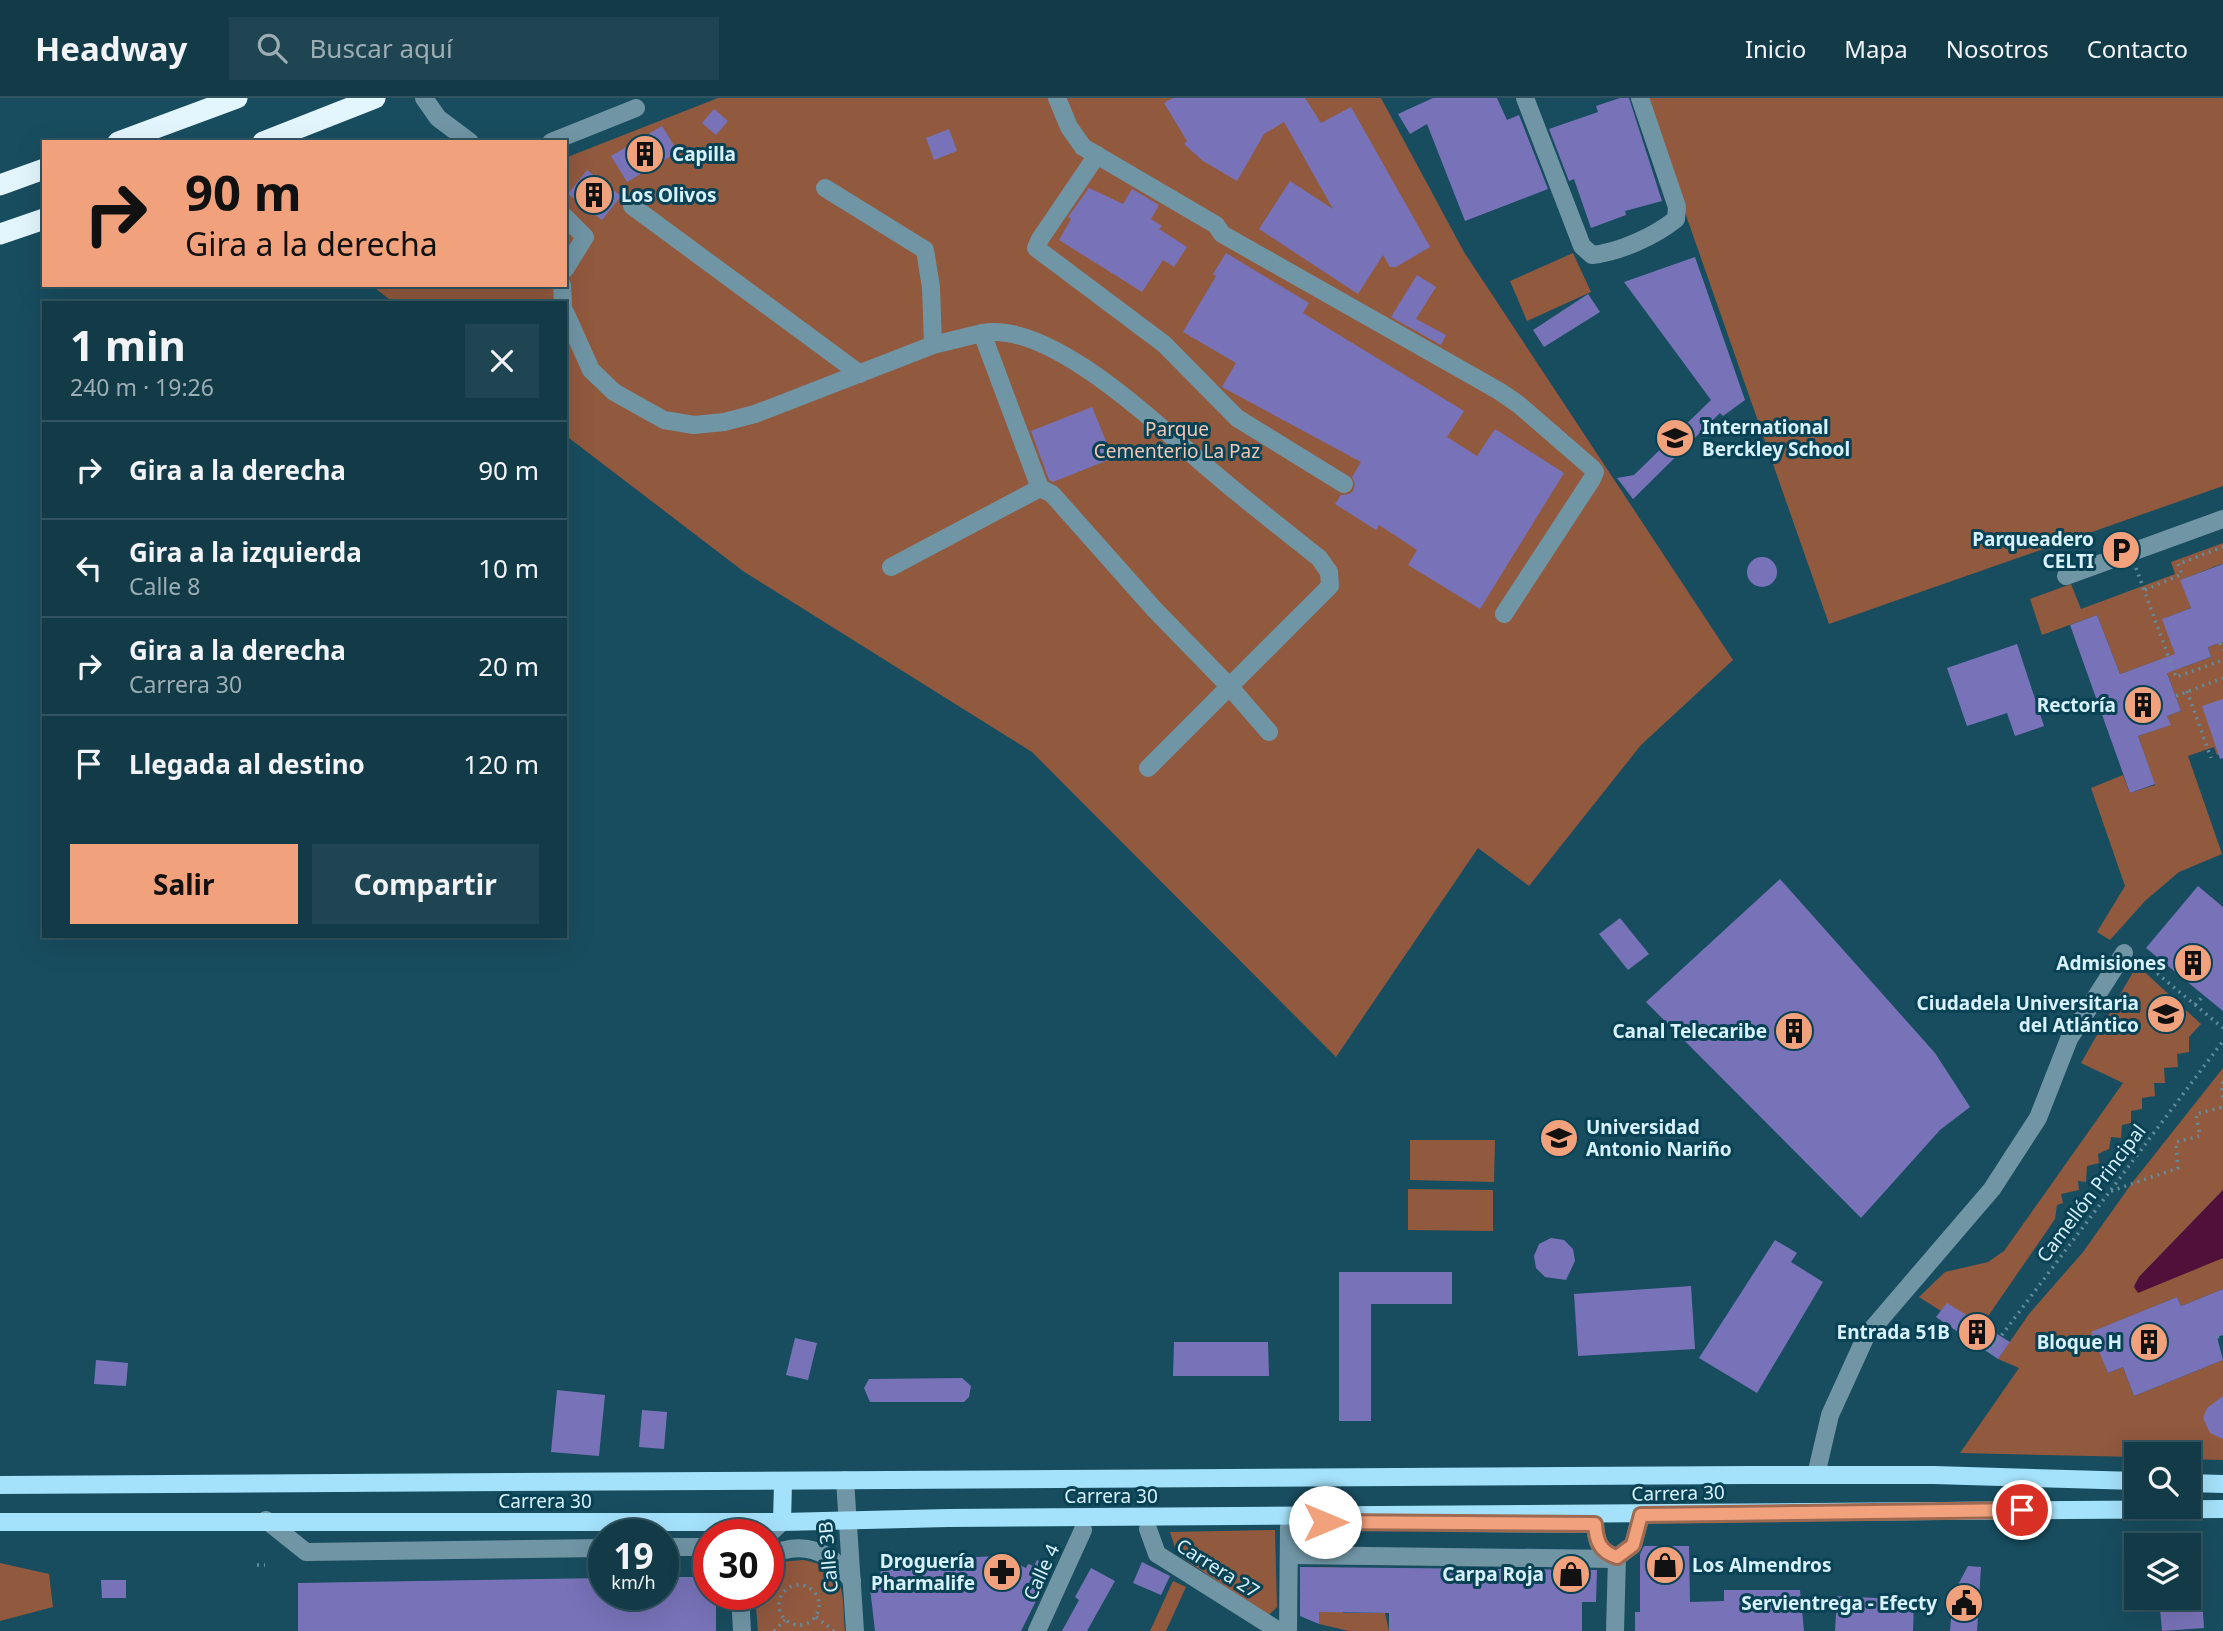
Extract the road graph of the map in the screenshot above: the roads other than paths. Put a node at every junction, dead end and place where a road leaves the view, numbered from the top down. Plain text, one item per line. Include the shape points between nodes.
1 (237, 98) edge
2 (375, 98) edge
3 (424, 98) edge
4 (1057, 98) edge
5 (1525, 98) edge
6 (1640, 98) edge
7 (636, 108) dead end
8 (123, 140) edge
9 (268, 140) edge
10 (467, 140) edge
11 (556, 140) edge
12 (1097, 155) junction
13 (42, 170) edge
14 (0, 185) edge
15 (825, 188) dead end
16 (632, 206) dead end
17 (567, 219) edge
18 (42, 220) edge
19 (0, 234) edge
20 (567, 266) edge
21 (567, 317) edge
22 (982, 333) junction
23 (933, 345) junction
24 (859, 374) junction
25 (1344, 484) dead end
26 (1040, 488) junction
27 (2223, 519) edge
28 (891, 567) dead end
29 (2066, 576) dead end
30 (1504, 614) dead end
31 (1228, 686) junction
32 (1269, 732) dead end
33 (1148, 768) dead end
34 (2130, 955) road end
35 (1816, 1475) junction
36 (845, 1479) junction
37 (2124, 1481) edge
38 (783, 1482) junction
39 (2201, 1483) edge
40 (2223, 1484) edge
41 (0, 1485) edge
42 (2223, 1509) edge
43 (1641, 1515) junction
44 (948, 1518) junction
45 (777, 1519) edge
46 (845, 1519) junction
47 (266, 1520) junction
48 (0, 1522) edge
49 (1289, 1527) dead end
50 (693, 1528) edge
51 (784, 1528) edge
52 (1148, 1529) dead end
53 (1083, 1530) dead end
54 (588, 1548) edge
55 (784, 1550) edge
56 (1289, 1555) junction
57 (1617, 1558) junction
58 (852, 1581) junction
59 (741, 1610) edge
60 (742, 1631) edge
61 (855, 1631) edge
62 (1037, 1631) edge
63 (1279, 1631) edge
64 (1288, 1631) edge
65 (1615, 1631) edge

1 - 8 highway
2 - 9 highway
3 - 10 street via 438,118
4 - 12 street via 1074,137
5 - 6 street via 1582,246 1592,255 1605,254 1676,219 1677,207
7 - 11 street
12 - 25 street via 1036,248 1164,344 1237,418
12 - 30 street via 1216,225 1222,234 1499,391 1592,468 1592,479
13 - 14 highway
15 - 23 street via 925,250
16 - 24 street
17 - 20 street via 585,237
18 - 19 highway
21 - 24 street via 591,370 614,392 664,419 694,425 755,414
22 - 23 street
22 - 26 street
22 - 31 street via 996,330 1043,344 1120,392 1319,558 1329,572 1330,586
23 - 24 street
26 - 28 street
26 - 31 street via 1052,494
27 - 29 street
31 - 32 street
31 - 33 street
34 - 35 street via 2069,1039 2038,1118 1992,1189 1866,1336 1830,1415
35 - 36 main road, Carrera 30
35 - 37 main road, Carrera 30
36 - 38 main road, Carrera 30
36 - 46 street, Calle 3B
38 - 41 main road, Carrera 30
38 - 45 main road
39 - 40 main road
42 - 43 main road, Carrera 30
43 - 44 main road, Carrera 30
43 - 57 street via 1633,1545
44 - 46 main road, Carrera 30
44 - 57 street via 1595,1524 1600,1546
46 - 51 main road, Carrera 30
46 - 58 street, Calle 3B
47 - 48 main road, Carrera 30
47 - 50 main road, Carrera 30
47 - 54 street via 306,1552
49 - 56 street
52 - 63 street, Carrera 27 via 1157,1554
53 - 62 street, Calle 4
55 - 58 street via 794,1547 820,1552 840,1564
56 - 57 street
56 - 64 street
57 - 65 street
58 - 61 street, Calle 3B
59 - 60 street

